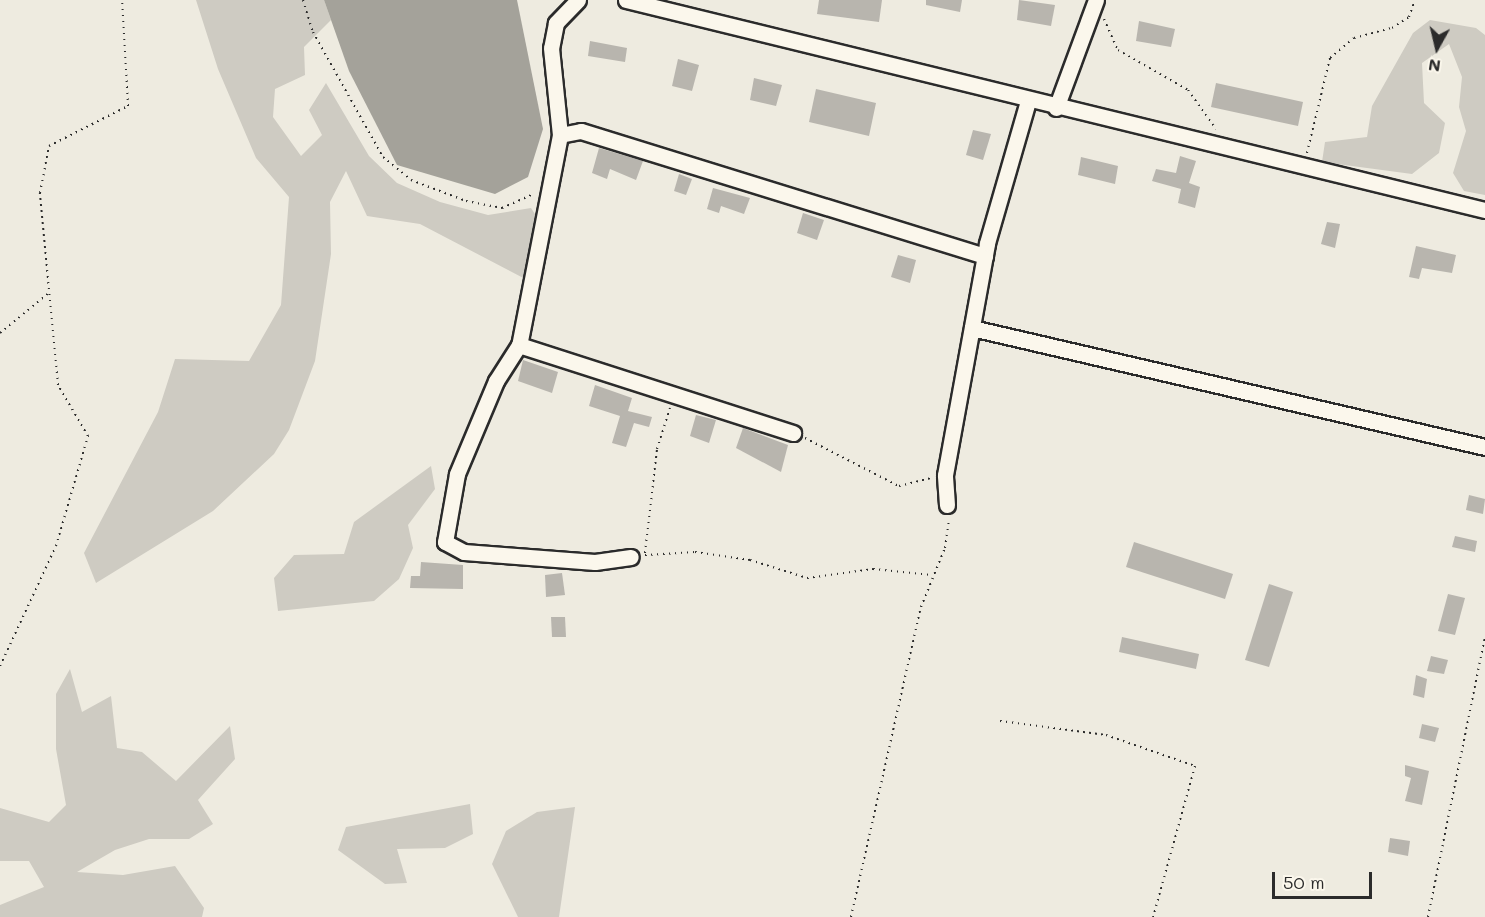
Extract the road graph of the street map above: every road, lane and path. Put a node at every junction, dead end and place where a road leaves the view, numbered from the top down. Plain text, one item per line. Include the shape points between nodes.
1 (122, 0) edge
2 (303, 0) edge
3 (578, 0) edge
4 (626, 0) edge
5 (1415, 0) edge
6 (1096, 1) edge
7 (1028, 101) junction
8 (1056, 108) junction
9 (560, 135) junction
10 (1232, 151) junction
11 (1304, 168) junction
12 (548, 187) junction
13 (1485, 210) edge
14 (985, 256) junction
15 (50, 292) junction
16 (972, 328) junction
17 (0, 333) edge
18 (519, 345) junction
19 (674, 394) junction
20 (793, 433) joint
21 (1485, 447) edge
22 (945, 475) junction
23 (947, 505) joint
24 (638, 556) junction
25 (932, 575) junction
26 (1485, 638) edge
27 (0, 666) edge
28 (1000, 722) dead end
29 (851, 917) edge
30 (1153, 917) edge
31 (1428, 917) edge

1 - 15 path via 128,106 49,146 40,193
2 - 12 path via 313,32 383,157 411,180 502,208
3 - 9 street via 556,23 551,48
4 - 7 street
5 - 11 path via 1409,16 1392,28 1354,38 1330,58
6 - 8 street
6 - 10 path via 1118,50 1188,90
7 - 8 street
7 - 14 street
8 - 10 street
9 - 12 street
9 - 14 street via 581,131
10 - 11 street
11 - 13 street
12 - 18 street
14 - 16 street
15 - 17 path
15 - 27 path via 58,385 88,436 56,546
16 - 21 street
16 - 22 street
18 - 19 street
18 - 24 street via 496,381 457,474 445,542 464,552 595,562
19 - 20 street
19 - 24 path via 657,450
20 - 22 path via 899,486
22 - 23 street
23 - 25 path via 950,527
24 - 25 path via 695,552 750,560 807,578 873,569
25 - 29 path via 885,754 866,869
26 - 31 path
28 - 30 path via 1106,735 1195,766

